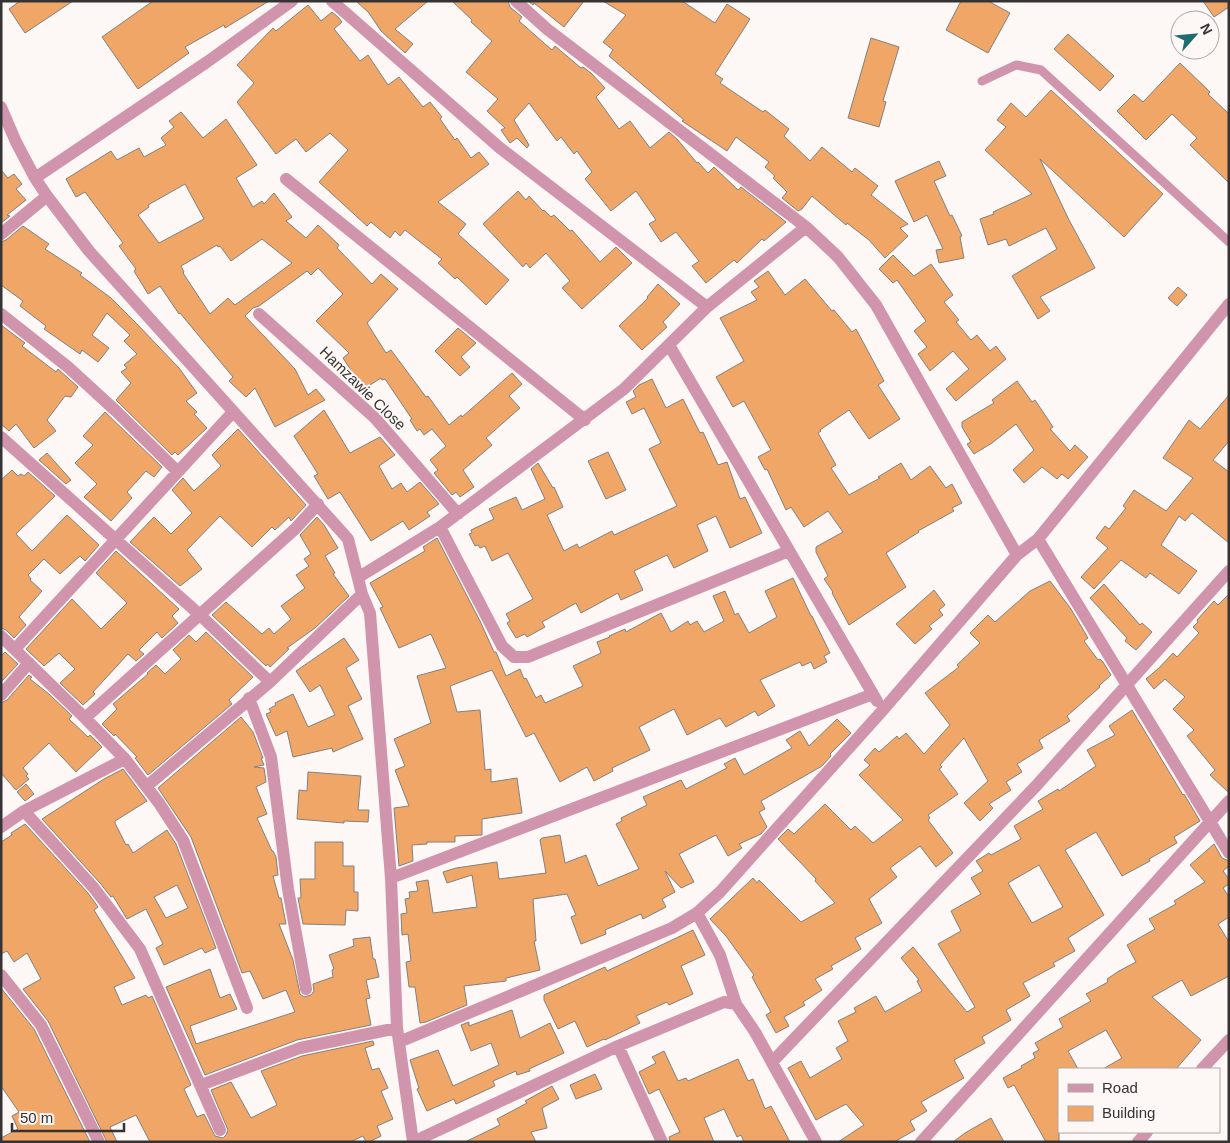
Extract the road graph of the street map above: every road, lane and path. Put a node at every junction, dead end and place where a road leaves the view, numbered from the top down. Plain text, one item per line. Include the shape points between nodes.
1 (292, 1) edge
2 (332, 1) edge
3 (516, 1) edge
4 (982, 81) dead end
5 (1, 107) edge
6 (35, 178) junction
7 (286, 179) dead end
8 (47, 196) junction
9 (806, 227) junction
10 (1, 234) edge
11 (1229, 242) edge
12 (1229, 304) edge
13 (707, 307) junction
14 (259, 314) dead end
15 (2, 315) edge
16 (669, 345) junction
17 (233, 412) junction
18 (585, 420) junction
19 (1, 437) edge
20 (177, 471) junction
21 (318, 504) junction
22 (458, 514) junction
23 (440, 527) junction
24 (1038, 538) junction
25 (116, 539) junction
26 (789, 551) junction
27 (1017, 555) junction
28 (1229, 571) edge
29 (358, 577) junction
30 (362, 594) junction
31 (200, 615) junction
32 (1, 636) edge
33 (16, 650) junction
34 (29, 663) junction
35 (270, 682) junction
36 (1126, 685) junction
37 (873, 694) junction
38 (1, 695) edge
39 (249, 698) junction
40 (882, 711) junction
41 (85, 718) junction
42 (125, 759) junction
43 (147, 786) junction
44 (1229, 801) edge
45 (24, 811) junction
46 (1210, 822) junction
47 (1, 827) edge
48 (1229, 853) edge
49 (391, 878) junction
50 (697, 913) junction
51 (1, 975) edge
52 (306, 989) dead end
53 (736, 1004) junction
54 (247, 1008) dead end
55 (397, 1028) junction
56 (1229, 1040) edge
57 (399, 1042) junction
58 (618, 1046) junction
59 (772, 1062) junction
60 (1203, 1068) edge
61 (201, 1085) junction
62 (220, 1130) dead end
63 (99, 1142) edge
64 (413, 1142) edge
65 (662, 1142) edge
66 (816, 1142) edge
67 (921, 1142) edge

1 - 6 street
2 - 13 street via 500,148
3 - 9 street via 547,29
4 - 11 lane via 1016,65 1041,70
5 - 6 street
6 - 8 street
7 - 18 street
8 - 10 street
8 - 17 street via 89,251
9 - 13 street
9 - 27 street via 838,257 876,305
12 - 24 street
13 - 16 street
14 - 22 street, Hamzawie Close via 375,418
15 - 20 street via 75,373
16 - 18 street via 624,389
16 - 26 street
17 - 20 street
17 - 21 street
18 - 22 street
19 - 25 street
20 - 25 street
21 - 29 street via 348,539
21 - 31 street
22 - 23 street
23 - 26 street via 502,646 514,657 528,657
23 - 29 street
24 - 27 street
24 - 36 street
25 - 31 street
25 - 33 street
26 - 37 street
27 - 40 street
28 - 36 street
29 - 30 street
30 - 35 street
30 - 49 street via 370,614
31 - 35 street
31 - 41 street
32 - 33 street
33 - 34 street
34 - 38 street
34 - 41 street
35 - 39 street
36 - 46 street
36 - 59 street via 1036,786
37 - 40 street
37 - 49 street
39 - 43 street
39 - 52 street via 271,757 288,890
40 - 50 street
41 - 42 street
42 - 43 street
42 - 45 street
43 - 54 street via 183,840
44 - 46 street
45 - 47 street
45 - 61 street via 94,888 140,949
46 - 48 street
46 - 67 street
49 - 55 street
50 - 53 street via 720,954
50 - 57 street via 672,928
51 - 63 street via 41,1024
53 - 58 street via 724,1002
53 - 59 street
55 - 57 street
55 - 61 street via 300,1048
56 - 60 street
57 - 64 street
58 - 64 street
58 - 65 street
59 - 66 street
61 - 62 street

